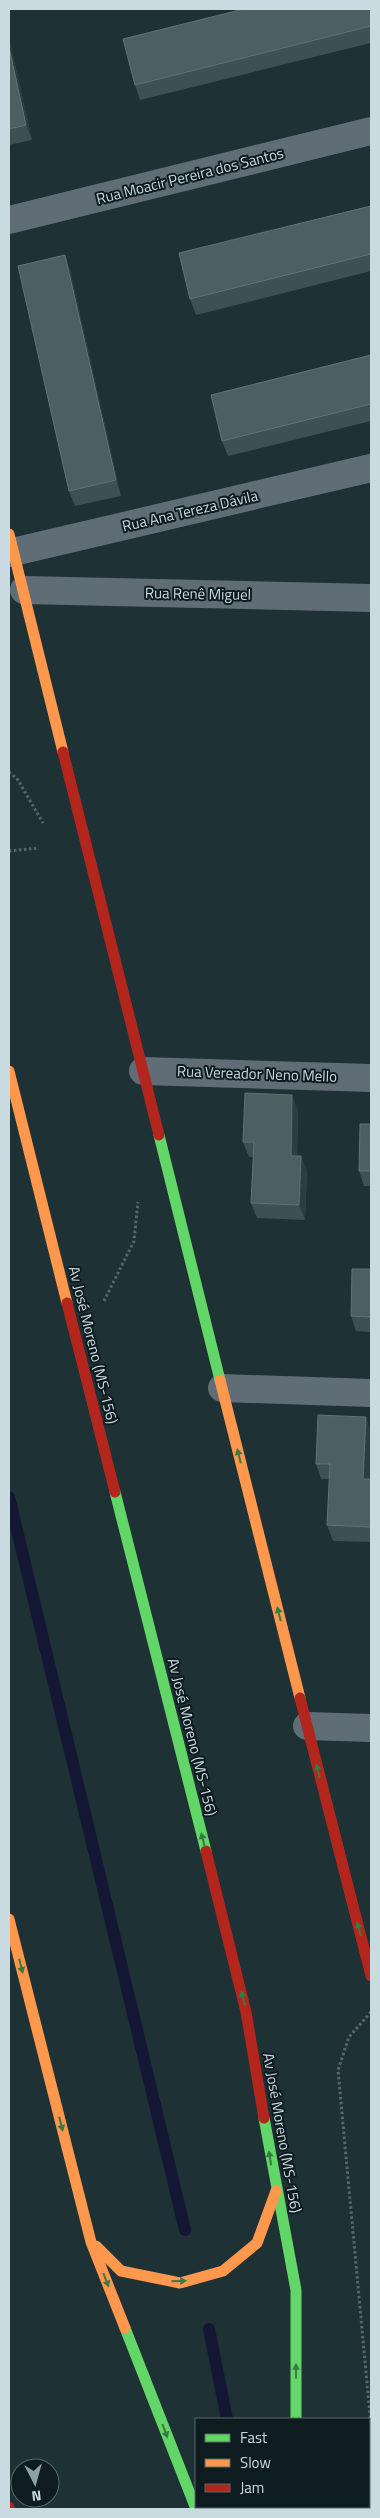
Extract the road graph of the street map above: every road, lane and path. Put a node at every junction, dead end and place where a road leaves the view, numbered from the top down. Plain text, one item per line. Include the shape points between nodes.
1 (371, 131) edge
2 (9, 220) edge
3 (371, 468) edge
4 (10, 547) edge
5 (16, 594) edge
6 (371, 598) edge
7 (9, 772) edge
8 (45, 827) dead end
9 (39, 848) dead end
10 (9, 851) edge
11 (9, 1070) edge
12 (143, 1070) junction
13 (371, 1078) edge
14 (138, 1196) dead end
15 (107, 1310) dead end
16 (222, 1388) junction
17 (371, 1393) edge
18 (307, 1726) junction
19 (371, 1728) edge
20 (9, 1919) edge
21 (371, 1976) edge
22 (371, 2012) edge
23 (276, 2190) junction
24 (91, 2242) junction
25 (296, 2418) edge
26 (371, 2426) edge
27 (195, 2506) edge

1 - 2 street, Rua Moacir Pereira dos Santos
3 - 4 street, Rua Ana Tereza Dávila
4 - 5 main road
5 - 6 street, Rua Renê Miguel
5 - 12 main road
7 - 8 path via 18,780
9 - 10 path
23 -> 11 main road, Av José Moreno (MS-156) via 246,2012
12 - 13 street, Rua Vereador Neno Mello
12 - 16 main road
14 - 15 path via 134,1241 104,1300
16 - 17 street
18 -> 16 main road
18 - 19 street
21 -> 18 main road
20 -> 24 main road
22 - 26 path via 349,2037 338,2070
24 -> 23 main road via 121,2272 180,2283 223,2271 257,2243
25 -> 23 main road, Av José Moreno (MS-156) via 296,2290
24 -> 27 main road

